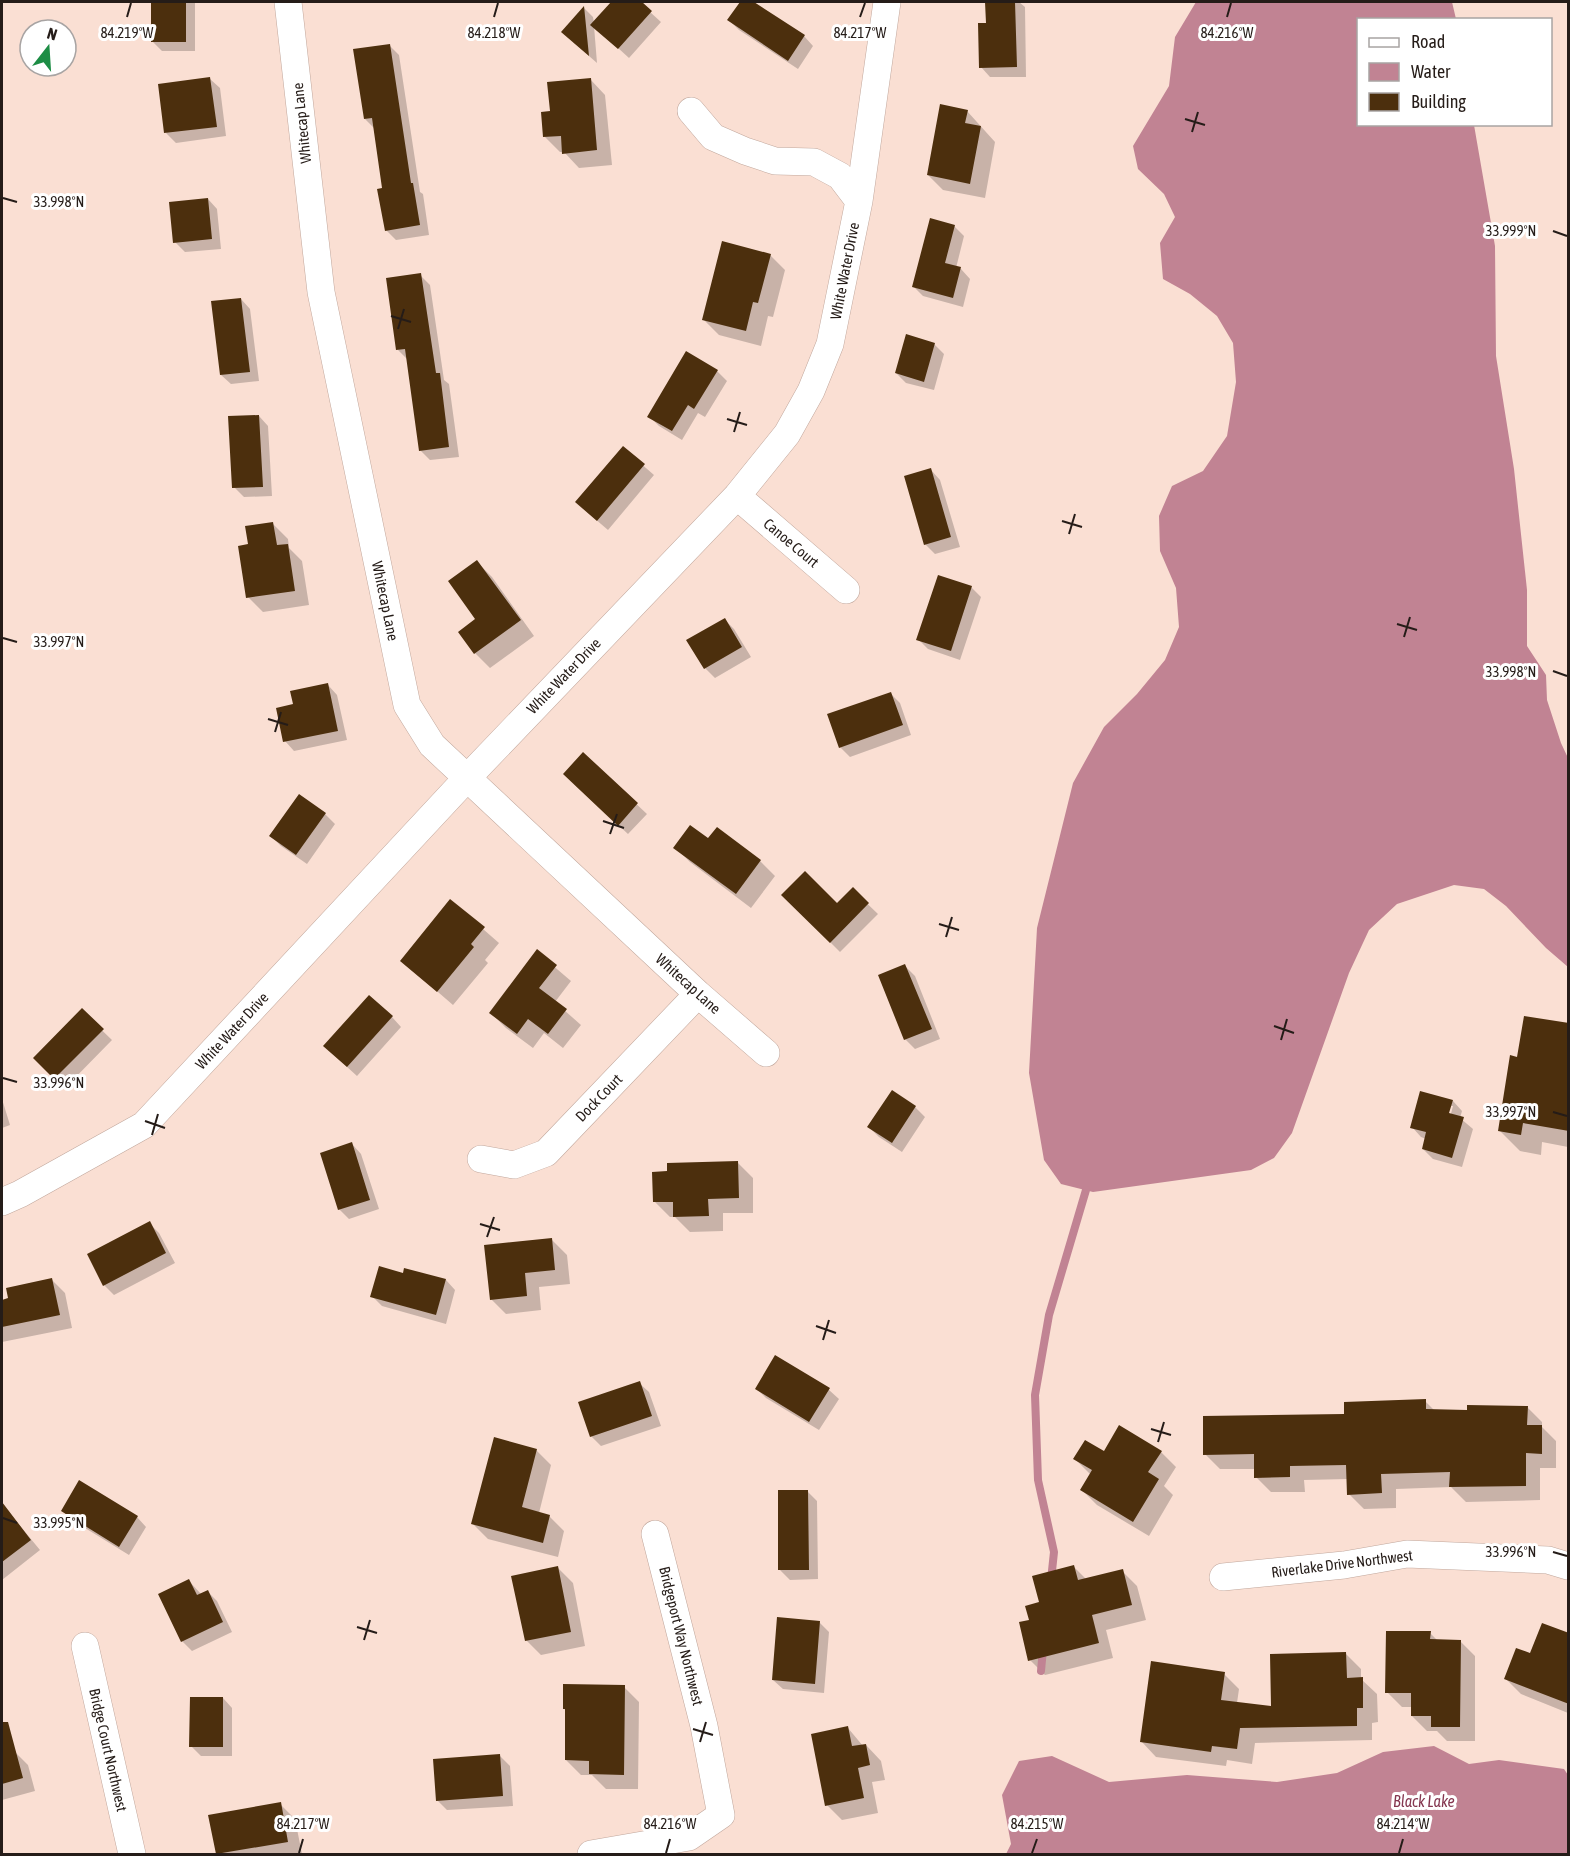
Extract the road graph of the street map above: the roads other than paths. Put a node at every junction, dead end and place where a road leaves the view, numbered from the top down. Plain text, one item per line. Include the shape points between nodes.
1 (288, 2) edge
2 (887, 2) edge
3 (691, 111) dead end
4 (859, 201) junction
5 (737, 496) junction
6 (846, 590) dead end
7 (468, 777) junction
8 (698, 994) junction
9 (766, 1053) dead end
10 (481, 1159) dead end
11 (2, 1202) edge
12 (655, 1534) dead end
13 (1569, 1566) edge
14 (1223, 1577) dead end
15 (85, 1646) dead end
16 (132, 1854) edge
17 (591, 1854) edge

1 - 7 street, Whitecap Lane via 321,292 407,705 432,745
2 - 4 street, White Water Drive
3 - 4 street via 713,137 745,151 775,161 814,162 831,171 840,176
4 - 5 street, White Water Drive via 830,344 811,391 787,434
5 - 6 street, Canoe Court
5 - 7 street, White Water Drive
7 - 8 street, Whitecap Lane
7 - 11 street, White Water Drive via 144,1125
8 - 9 street, Whitecap Lane
8 - 10 street, Dock Court via 546,1152 514,1165
12 - 17 street, Bridgeport Way Northwest via 704,1726 721,1815 689,1837
13 - 14 street, Riverlake Drive Northwest via 1548,1560 1407,1554 1344,1565
15 - 16 street, Bridge Court Northwest

